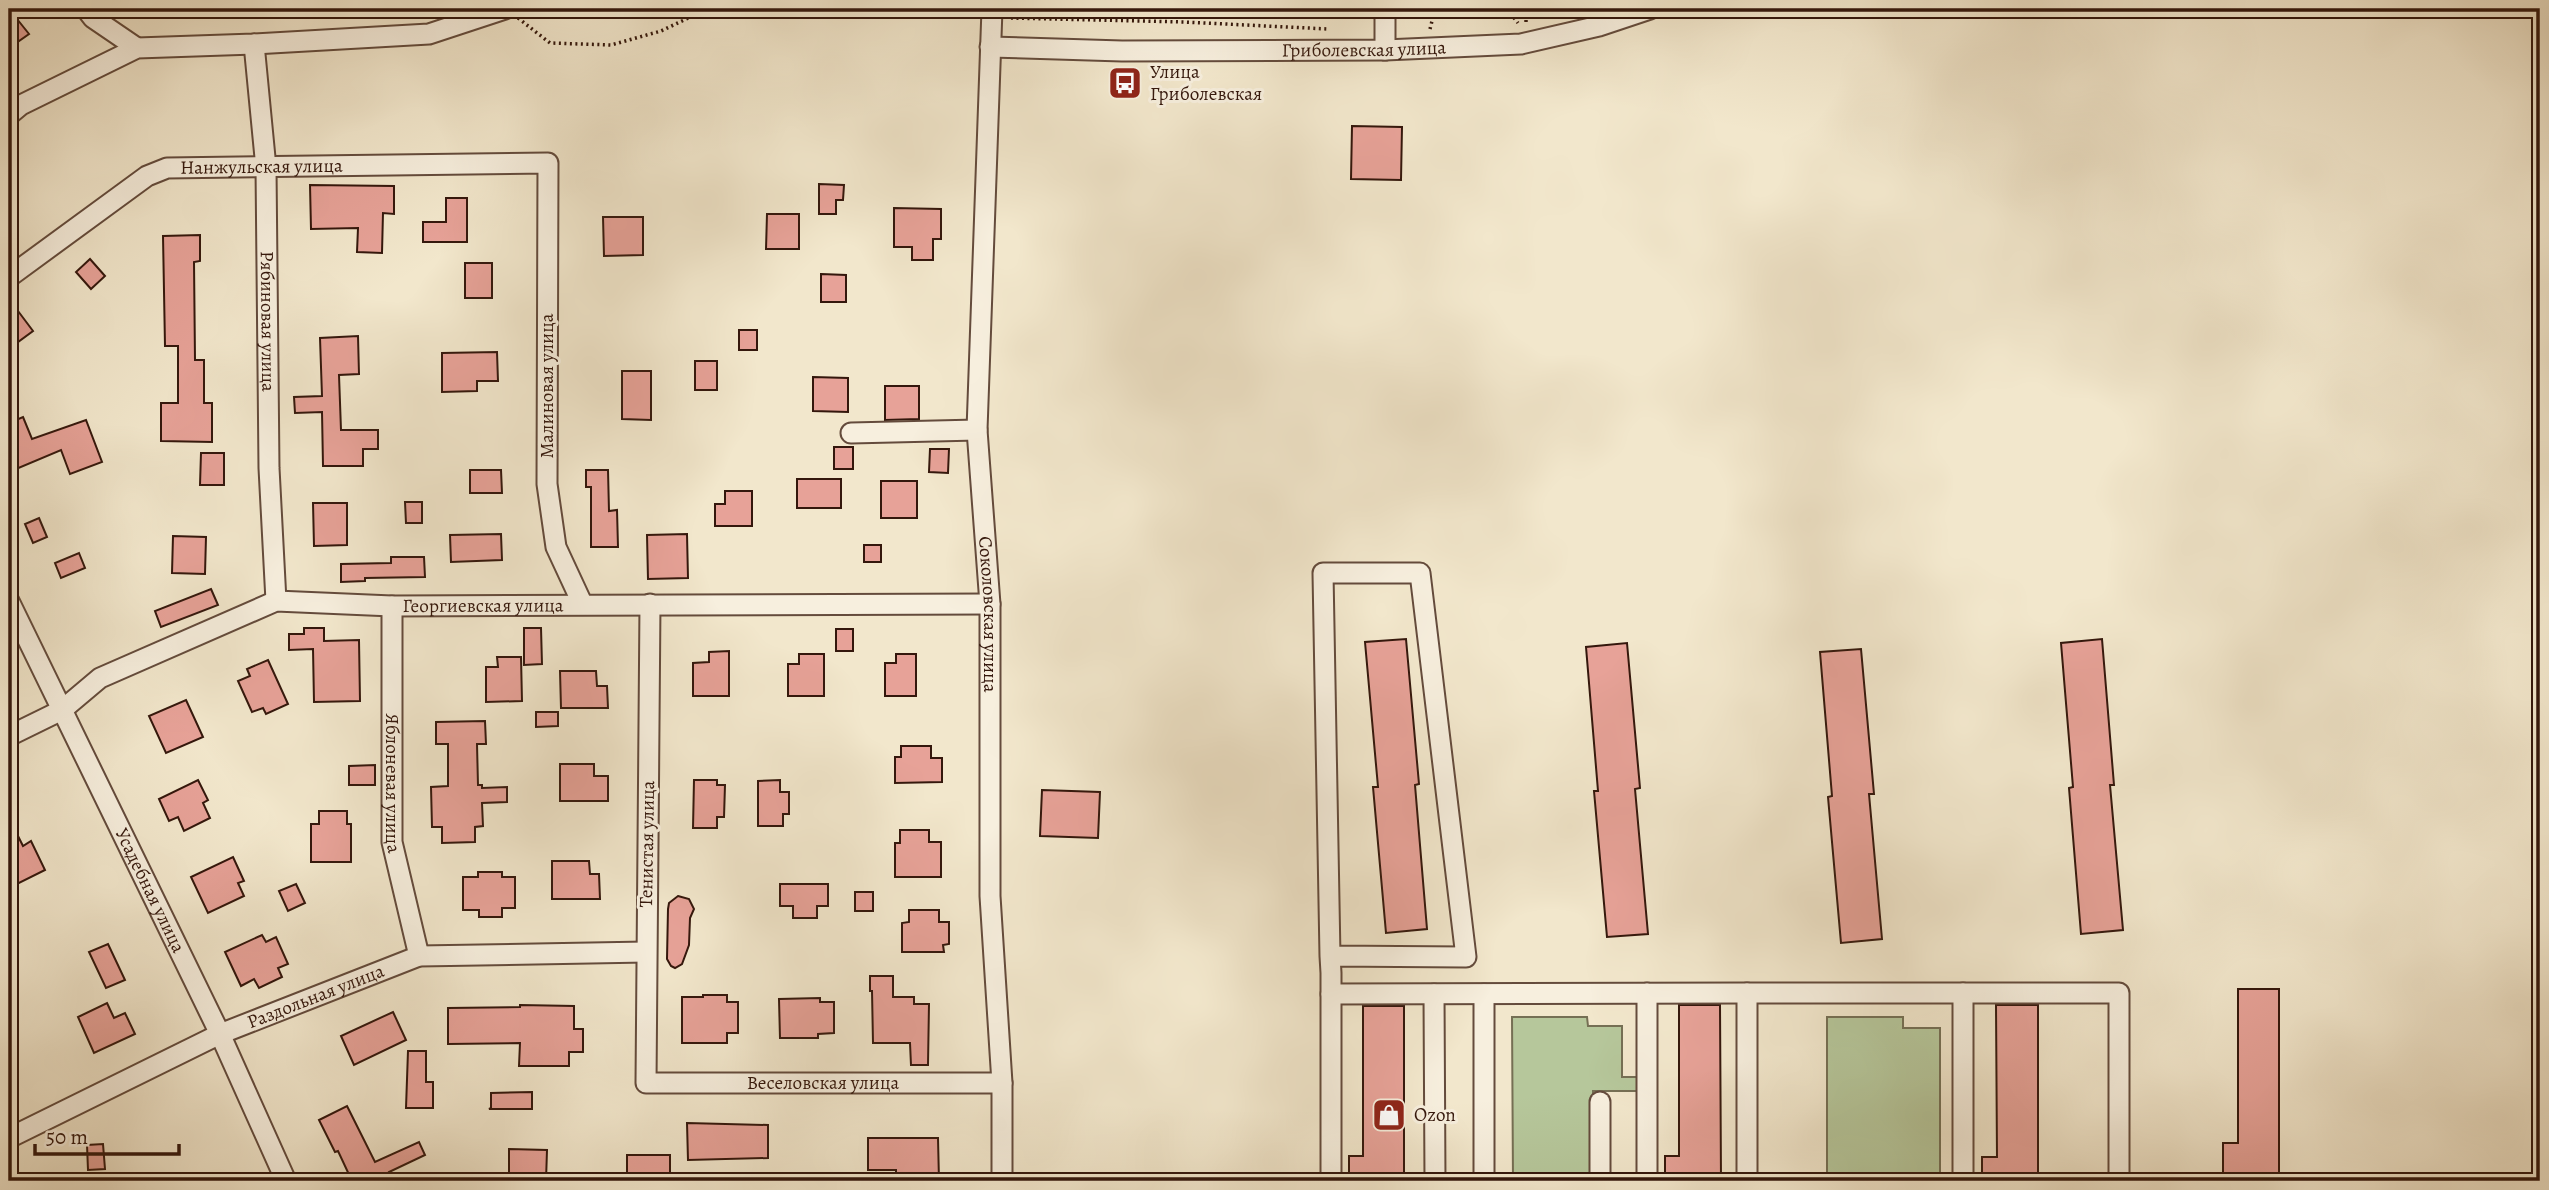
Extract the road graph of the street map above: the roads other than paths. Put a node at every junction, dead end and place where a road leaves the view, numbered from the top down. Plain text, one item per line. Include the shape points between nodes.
1 (86, 9) edge
2 (1385, 9) edge
3 (1650, 9) edge
4 (511, 13) edge
5 (992, 13) edge
6 (254, 44) junction
7 (990, 47) junction
8 (137, 48) junction
9 (1385, 50) junction
10 (9, 116) edge
11 (548, 163) joint
12 (266, 168) junction
13 (9, 277) edge
14 (977, 430) junction
15 (850, 433) dead end
16 (9, 601) edge
17 (276, 601) junction
18 (582, 603) junction
19 (650, 604) junction
20 (990, 604) junction
21 (391, 606) junction
22 (62, 710) junction
23 (9, 736) edge
24 (646, 951) junction
25 (419, 956) junction
26 (1330, 956) junction
27 (1647, 993) junction
28 (1746, 993) junction
29 (1963, 993) junction
30 (1331, 994) junction
31 (1434, 994) junction
32 (1484, 994) junction
33 (220, 1034) junction
34 (646, 1083) joint
35 (1002, 1083) junction
36 (1600, 1102) dead end
37 (9, 1138) edge
38 (286, 1181) edge
39 (1002, 1181) edge
40 (1331, 1181) edge
41 (1435, 1181) edge
42 (1484, 1181) edge
43 (1600, 1181) edge
44 (1647, 1181) edge
45 (1747, 1181) edge
46 (1963, 1181) edge
47 (2119, 1181) edge

1 - 8 street
2 - 9 street
3 - 9 street, Гриболевская улица via 1521,44
4 - 6 street via 429,34
5 - 7 street, Соколовская улица
6 - 8 street
6 - 12 street, Рябиновая улица
7 - 9 street, Гриболевская улица
7 - 14 street, Соколовская улица
8 - 10 street
11 - 12 street, Нанжульская улица
11 - 18 street, Малиновая улица via 547,484 556,547
12 - 13 street, Нанжульская улица via 167,169 147,176
12 - 17 street, Рябиновая улица via 269,468
14 - 15 street
14 - 20 street, Соколовская улица
16 - 22 street, Усадебная улица
17 - 21 street, Георгиевская улица
17 - 22 street, Георгиевская улица via 100,678
18 - 19 street, Георгиевская улица
18 - 21 street, Георгиевская улица
19 - 20 street, Георгиевская улица
19 - 24 street, Тенистая улица
20 - 35 street, Соколовская улица via 990,896
21 - 25 street, Яблоневая улица via 392,842
22 - 23 street, Георгиевская улица
22 - 33 street, Усадебная улица
24 - 25 street, Раздольная улица
24 - 34 street, Тенистая улица
25 - 33 street, Раздольная улица
26 - 26 street via 1323,573 1420,573 1466,957
26 - 30 street
27 - 28 street
27 - 32 street
27 - 44 street
28 - 29 street
28 - 45 street
29 - 46 street
29 - 47 street via 2119,993
30 - 31 street
30 - 40 street
31 - 32 street
31 - 41 street
32 - 42 street
33 - 37 street, Раздольная улица
33 - 38 street, Усадебная улица
34 - 35 street, Веселовская улица
35 - 39 street, Соколовская улица
36 - 43 street

